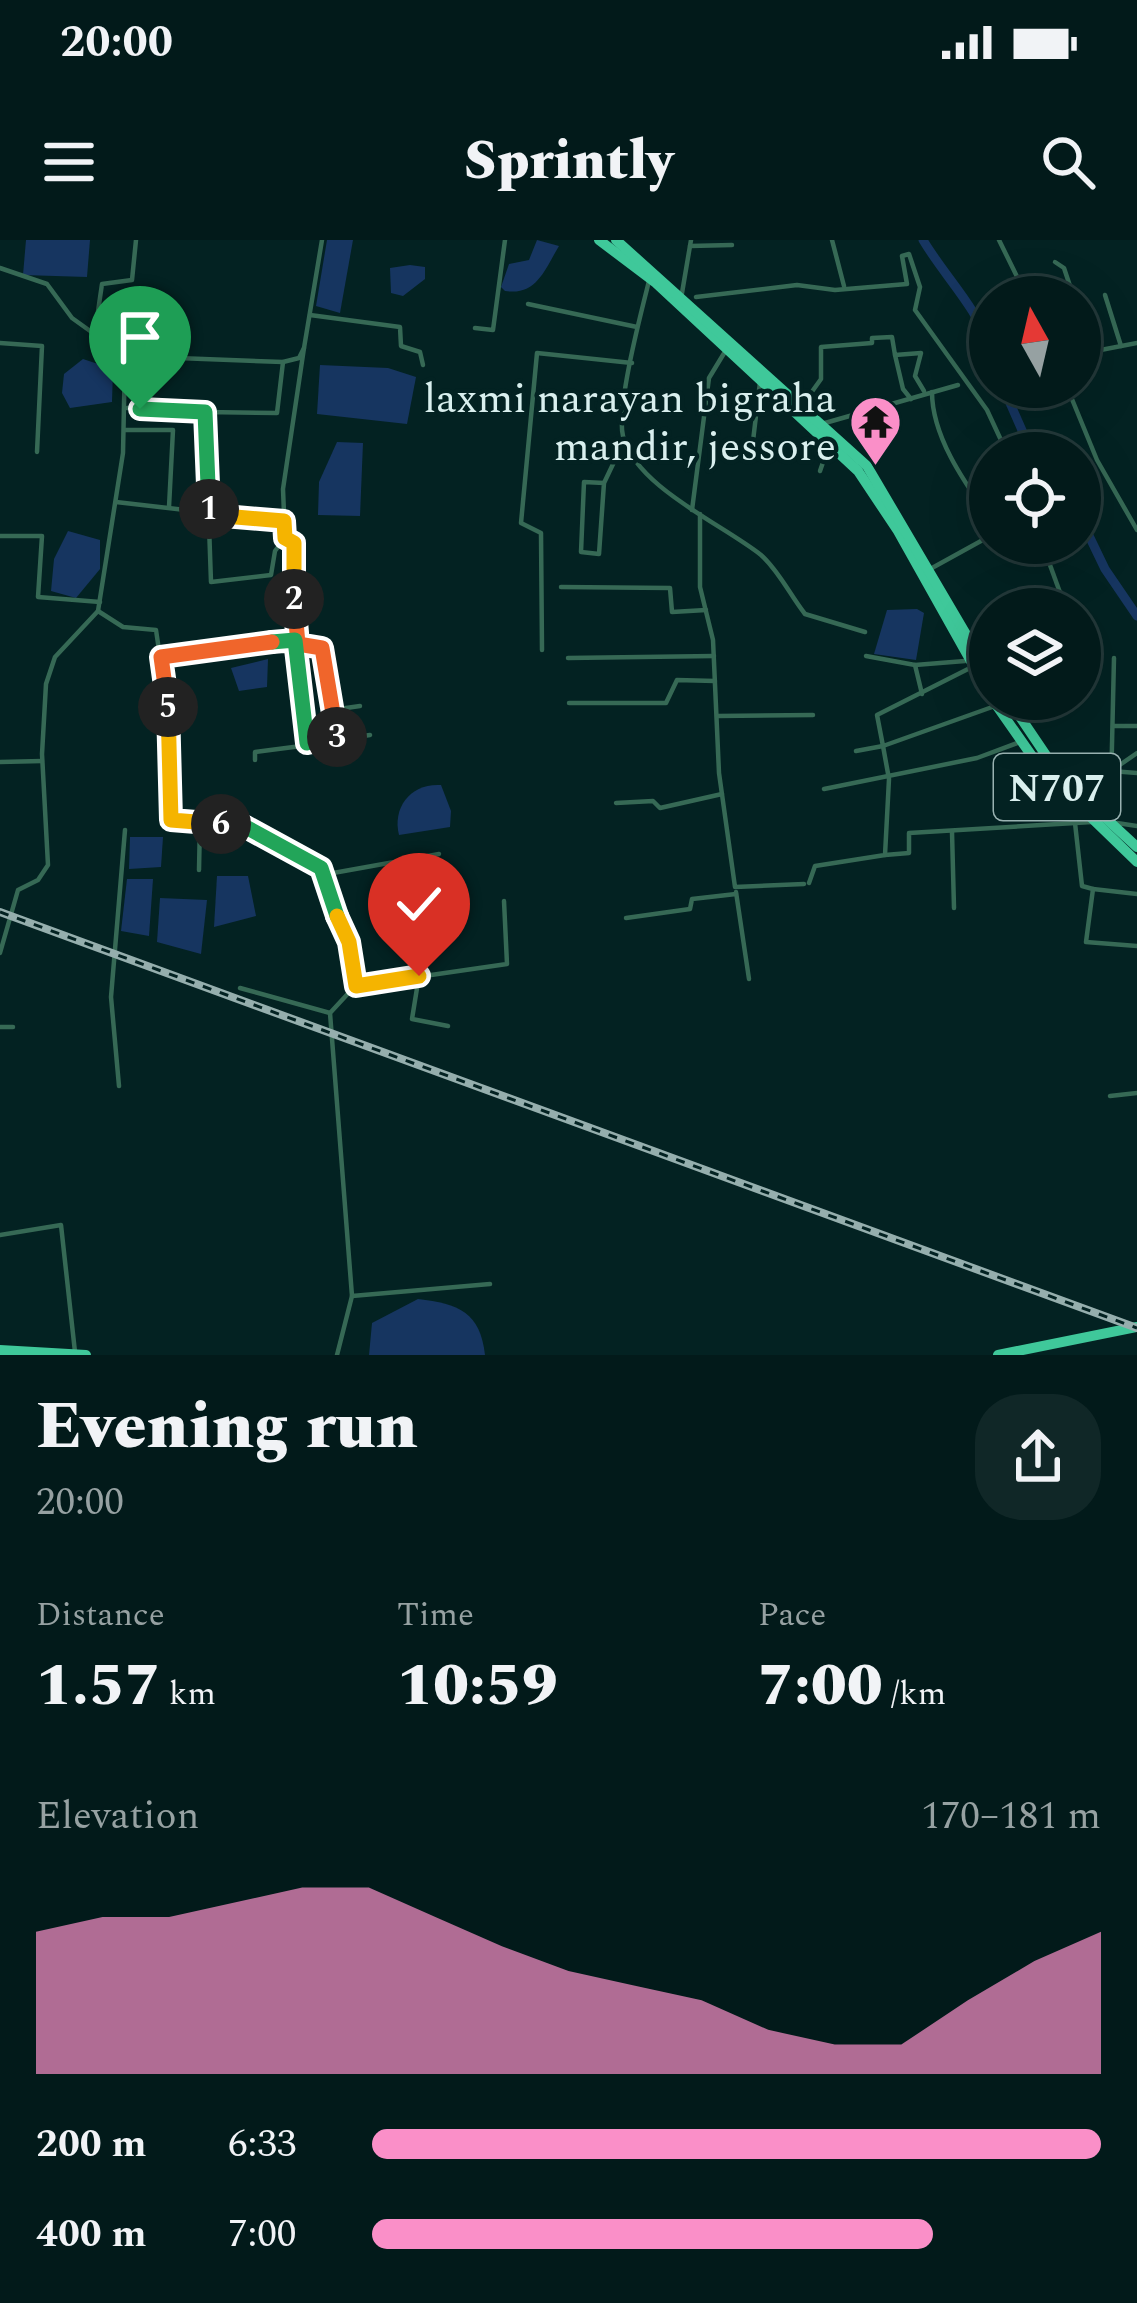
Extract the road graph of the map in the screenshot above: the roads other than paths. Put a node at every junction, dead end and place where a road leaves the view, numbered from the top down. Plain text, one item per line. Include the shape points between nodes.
1 (136, 240) edge
2 (322, 240) edge
3 (505, 240) edge
4 (598, 240) edge
5 (616, 240) edge
6 (832, 240) edge
7 (999, 240) edge
8 (691, 243) edge
9 (732, 245) dead end
10 (1054, 262) dead end
11 (0, 268) edge
12 (1017, 276) edge
13 (1067, 276) edge
14 (650, 278) junction
15 (844, 286) dead end
16 (1106, 296) dead end
17 (695, 297) dead end
18 (679, 299) junction
19 (528, 304) dead end
20 (310, 315) junction
21 (638, 327) junction
22 (475, 328) dead end
23 (95, 332) junction
24 (0, 343) edge
25 (1137, 343) edge
26 (1121, 346) junction
27 (304, 348) junction
28 (726, 350) junction
29 (1101, 350) edge
30 (895, 355) junction
31 (125, 356) junction
32 (283, 362) junction
33 (632, 363) junction
34 (423, 365) dead end
35 (760, 382) junction
36 (958, 385) dead end
37 (928, 391) junction
38 (912, 400) junction
39 (801, 406) junction
40 (126, 408) junction
41 (1076, 408) edge
42 (205, 412) junction
43 (819, 424) junction
44 (125, 430) junction
45 (997, 432) edge
46 (625, 441) junction
47 (753, 441) dead end
48 (829, 445) junction
49 (37, 452) dead end
50 (820, 471) dead end
51 (969, 482) edge
52 (604, 483) junction
53 (116, 502) junction
54 (169, 507) junction
55 (209, 510) junction
56 (692, 510) junction
57 (700, 514) junction
58 (284, 521) junction
59 (1137, 530) edge
60 (0, 536) edge
61 (285, 538) junction
62 (969, 548) edge
63 (931, 569) junction
64 (561, 587) dead end
65 (100, 602) junction
66 (706, 610) junction
67 (98, 611) junction
68 (865, 632) dead end
69 (969, 645) edge
70 (542, 650) dead end
71 (714, 656) junction
72 (866, 656) dead end
73 (161, 657) junction
74 (568, 658) dead end
75 (1114, 658) dead end
76 (968, 664) junction
77 (915, 665) junction
78 (715, 681) junction
79 (922, 694) junction
80 (569, 703) dead end
81 (360, 706) dead end
82 (332, 710) junction
83 (969, 711) edge
84 (717, 716) junction
85 (813, 716) dead end
86 (1008, 720) edge
87 (1014, 720) edge
88 (1112, 726) junction
89 (1137, 726) edge
90 (370, 735) dead end
91 (337, 740) junction
92 (1020, 742) junction
93 (309, 745) junction
94 (883, 746) junction
95 (856, 751) dead end
96 (1137, 753) edge
97 (340, 755) dead end
98 (255, 760) dead end
99 (42, 761) junction
100 (0, 762) edge
101 (1111, 771) junction
102 (1137, 773) edge
103 (889, 779) junction
104 (824, 789) dead end
105 (722, 794) junction
106 (616, 803) dead end
107 (1098, 819) junction
108 (200, 822) junction
109 (1076, 823) junction
110 (1137, 826) edge
111 (125, 830) dead end
112 (952, 832) junction
113 (1137, 847) edge
114 (439, 854) dead end
115 (885, 855) junction
116 (1137, 862) edge
117 (199, 870) dead end
118 (322, 875) junction
119 (1093, 889) junction
120 (736, 890) junction
121 (1137, 895) edge
122 (504, 901) dead end
123 (954, 908) dead end
124 (626, 918) dead end
125 (1137, 946) edge
126 (0, 953) edge
127 (419, 976) junction
128 (749, 979) dead end
129 (356, 986) junction
130 (240, 988) dead end
131 (330, 1013) junction
132 (448, 1026) dead end
133 (0, 1027) edge
134 (13, 1027) dead end
135 (119, 1085) dead end
136 (1137, 1093) edge
137 (1110, 1096) dead end
138 (0, 1235) edge
139 (490, 1284) dead end
140 (352, 1296) junction
141 (1137, 1327) edge
142 (0, 1351) edge
143 (80, 1353) edge
144 (337, 1355) edge
145 (998, 1355) edge

1 - 23 street via 132,280 102,284
2 - 20 street
3 - 22 street via 493,330
4 - 14 highway, N707
5 - 18 highway, N707
6 - 15 street
7 - 12 street
8 - 9 street
8 - 18 street
10 - 13 street
11 - 23 street via 47,284 72,318
14 - 18 highway, N707
14 - 21 street
16 - 26 street
17 - 45 street via 907,284 902,256 909,254 920,287 915,310
18 - 28 highway, N707
18 - 39 highway, N707
19 - 21 street
20 - 27 street
20 - 34 street via 400,327 400,346 412,346
21 - 33 street
23 - 31 street
24 - 49 street via 42,346
25 - 26 street
26 - 29 street
27 - 32 street
27 - 58 street
28 - 35 highway, N707
28 - 56 street via 709,378
30 - 37 street via 921,353 915,376
30 - 38 street
30 - 39 street via 892,337 821,347 821,379
31 - 32 street
31 - 40 street
32 - 42 street via 277,413
33 - 46 street
33 - 70 street via 536,353 521,523 541,532
35 - 47 street
35 - 48 highway, N707
36 - 37 street
37 - 38 street
37 - 51 street via 952,462
38 - 43 street
39 - 43 highway, N707
40 - 42 street
40 - 44 street
41 - 59 street
42 - 55 street
43 - 63 highway, N707 via 875,476
44 - 53 street
44 - 54 street via 173,430
46 - 52 street
46 - 56 street via 669,496
48 - 50 street
48 - 76 highway, N707 via 881,503
52 - 52 street via 598,554 581,552 584,482
53 - 54 street
53 - 65 street
54 - 55 street
55 - 58 street
55 - 61 street via 211,582 272,575
56 - 57 street
57 - 66 street
57 - 68 street via 773,566 805,614
58 - 61 street
60 - 65 street via 42,536 38,597
61 - 82 street via 294,543 298,644 322,648
62 - 63 street
63 - 69 highway, N707
64 - 66 street via 670,588 672,612
65 - 67 street
66 - 71 street
67 - 73 street via 123,627 156,630
67 - 99 street via 51,667
71 - 74 street
71 - 78 street
72 - 77 street
73 - 93 street via 295,639
73 - 108 street via 171,820
75 - 88 street
76 - 77 street
76 - 79 street
77 - 79 street
78 - 80 street via 677,680 666,703
78 - 84 street
79 - 94 street via 877,715
81 - 82 street
82 - 91 street
83 - 94 street
84 - 85 street
84 - 105 street
86 - 92 highway, N707
87 - 107 highway, N707
88 - 89 street
88 - 101 street
90 - 91 street
91 - 93 street
91 - 97 street
92 - 103 street
92 - 107 highway, N707
93 - 98 street via 256,752
94 - 95 street
94 - 103 street
96 - 101 street
99 - 100 street
99 - 126 street via 48,866 18,890
101 - 102 street
101 - 107 street
103 - 104 street
103 - 115 street
105 - 106 street via 660,808
105 - 120 street
107 - 109 street
107 - 110 street
107 - 113 highway, N707
107 - 116 highway, N707
108 - 117 street
108 - 118 street via 244,826
109 - 112 street
109 - 119 street via 1082,886
111 - 135 street via 111,997
112 - 115 street via 909,832 909,853
112 - 123 street
114 - 118 street
115 - 120 street via 815,866 806,884
118 - 129 street via 349,942
119 - 121 street
119 - 125 street via 1086,942
120 - 124 street via 692,899 690,909
120 - 128 street
122 - 127 street via 507,964
127 - 129 street
127 - 132 street via 412,1019
129 - 131 street
130 - 131 street
131 - 140 street
133 - 134 street
136 - 137 street
138 - 143 street via 61,1226
139 - 140 street
140 - 144 street
141 - 145 highway
142 - 143 highway

